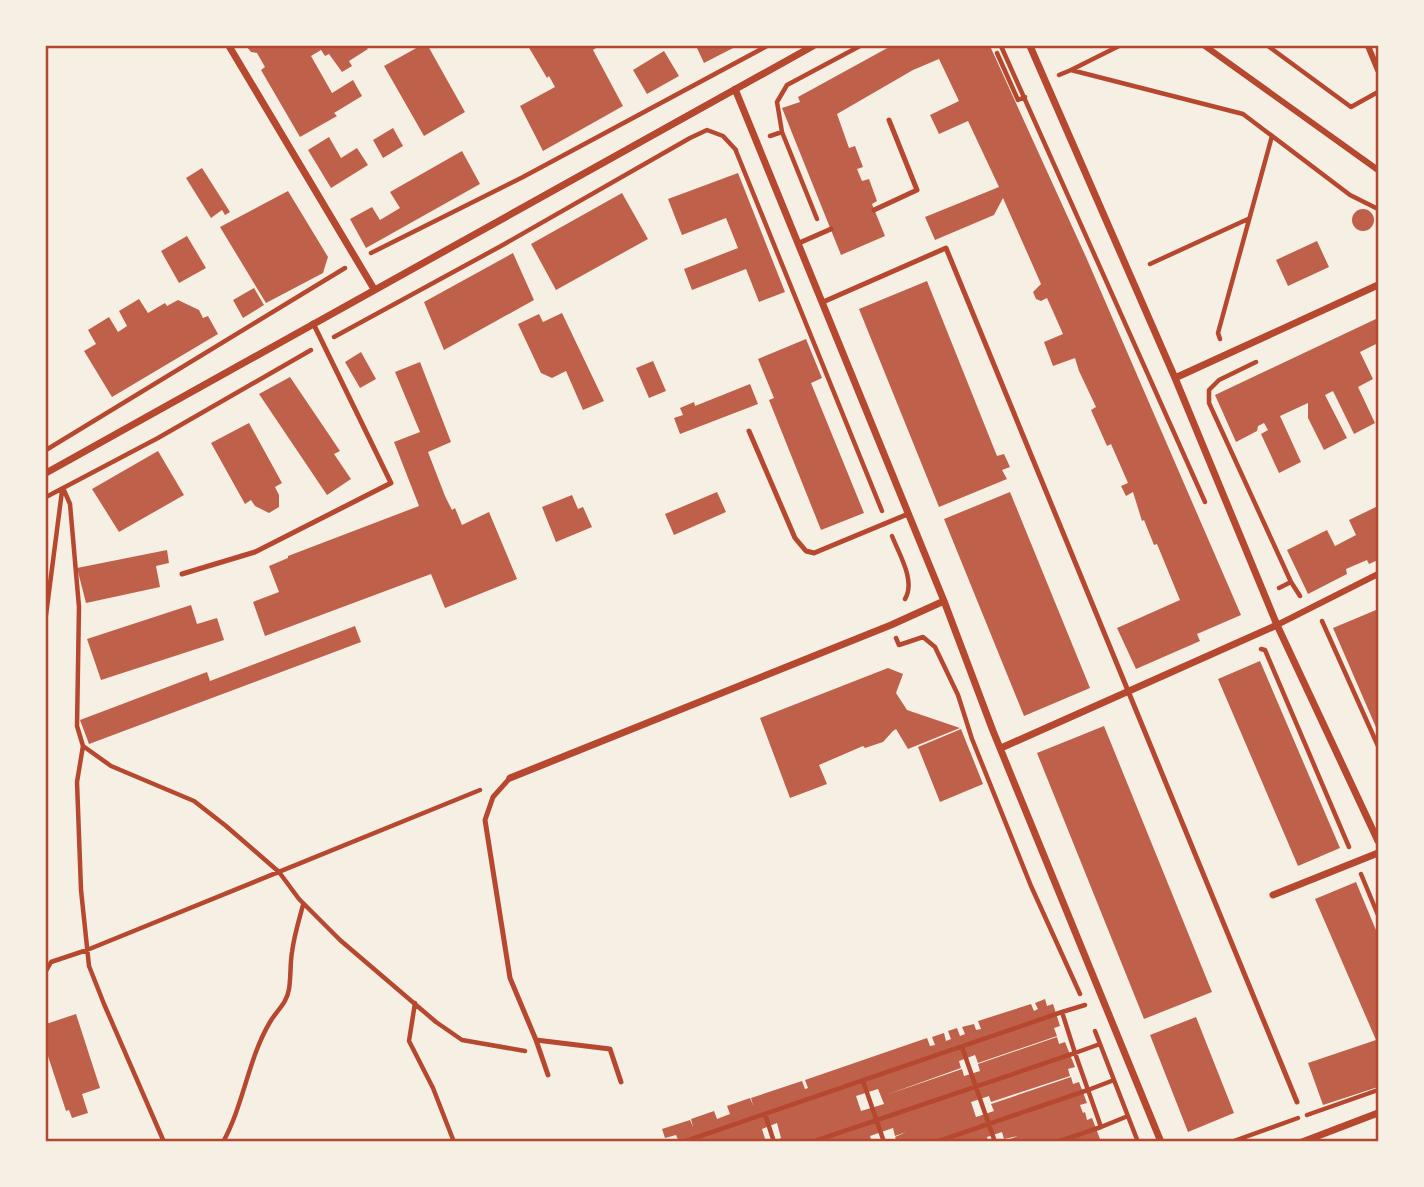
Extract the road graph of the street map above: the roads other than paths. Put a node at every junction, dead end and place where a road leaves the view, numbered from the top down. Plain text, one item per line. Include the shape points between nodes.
1 (229, 46) edge
2 (813, 46) edge
3 (1030, 46) edge
4 (1205, 46) edge
5 (1367, 46) edge
6 (1378, 70) edge
7 (735, 89) junction
8 (889, 120) dead end
9 (1378, 170) edge
10 (874, 210) dead end
11 (831, 229) dead end
12 (799, 243) junction
13 (1378, 285) edge
14 (374, 289) junction
15 (822, 302) junction
16 (313, 323) junction
17 (1175, 378) junction
18 (749, 431) dead end
19 (46, 473) edge
20 (908, 514) junction
21 (182, 574) dead end
22 (1378, 576) edge
23 (944, 601) junction
24 (1277, 625) junction
25 (1127, 692) junction
26 (1001, 748) junction
27 (510, 778) joint
28 (1378, 841) edge
29 (1378, 853) edge
30 (1273, 895) dead end
31 (536, 1040) junction
32 (548, 1075) dead end
33 (621, 1082) dead end
34 (1297, 1102) dead end
35 (1378, 1113) edge
36 (1161, 1142) edge
37 (1303, 1142) edge

1 - 14 street
2 - 7 street
3 - 17 street
4 - 9 street
5 - 6 street
7 - 12 street
7 - 14 street
8 - 10 lane via 917,190
11 - 12 lane
12 - 15 street
13 - 17 street
14 - 16 street
15 - 20 street
15 - 25 lane via 946,248
16 - 19 street
16 - 21 lane via 391,483 255,552
17 - 24 street
18 - 20 lane via 795,538 806,551 814,553
20 - 23 street
22 - 24 street
23 - 26 street
23 - 27 street
24 - 25 street
24 - 28 street
25 - 26 street
25 - 34 lane
26 - 36 street
27 - 31 lane via 493,797 485,820 510,978
29 - 30 street
31 - 32 lane
31 - 33 lane via 610,1049
35 - 37 street

